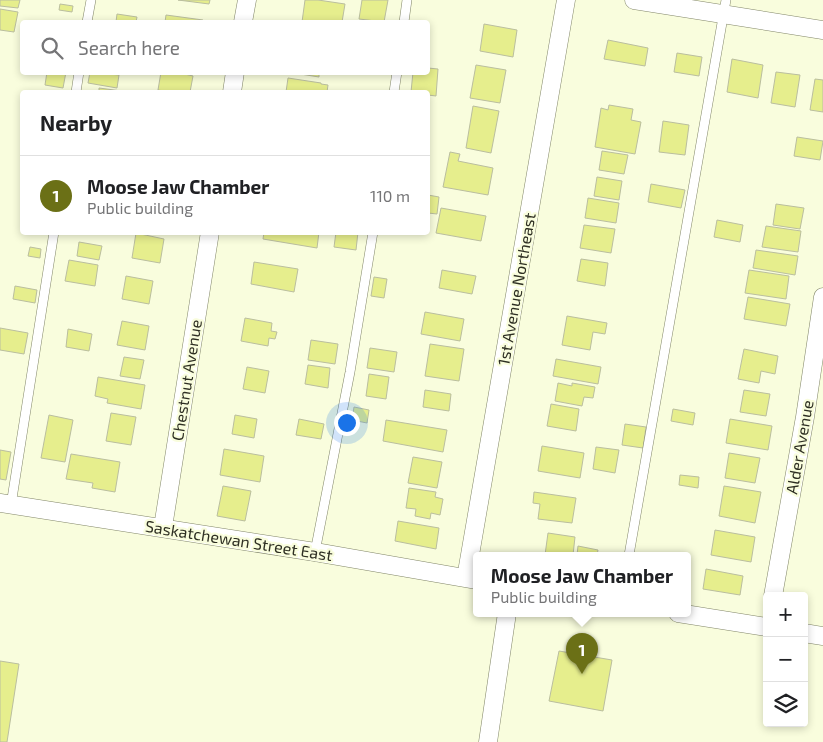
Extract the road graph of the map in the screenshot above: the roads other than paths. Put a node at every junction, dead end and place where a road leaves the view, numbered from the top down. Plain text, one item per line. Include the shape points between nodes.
1 (90, 0) edge
2 (247, 0) edge
3 (407, 0) edge
4 (566, 0) edge
5 (634, 0) edge
6 (725, 7) edge
7 (87, 20) edge
8 (243, 20) edge
9 (404, 20) edge
10 (823, 30) edge
11 (79, 75) edge
12 (235, 75) edge
13 (397, 75) edge
14 (76, 90) edge
15 (232, 90) edge
16 (394, 90) edge
17 (53, 235) edge
18 (210, 235) edge
19 (373, 235) edge
20 (823, 297) edge
21 (5, 504) edge
22 (163, 528) junction
23 (315, 552) junction
24 (475, 552) edge
25 (630, 552) edge
26 (471, 579) edge
27 (773, 592) edge
28 (691, 615) edge
29 (506, 617) edge
30 (763, 626) edge
31 (808, 634) edge
32 (823, 636) edge
33 (488, 742) edge

1 - 7 lane
2 - 8 street
3 - 9 lane
4 - 24 street, 1st Avenue Northeast
5 - 6 street
6 - 10 street
6 - 25 lane
11 - 14 lane
12 - 15 street
13 - 16 lane
17 - 21 lane
18 - 22 street, Chestnut Avenue
19 - 23 lane
20 - 27 street, Alder Avenue
21 - 22 street, Saskatchewan Street East
22 - 23 street, Saskatchewan Street East
23 - 26 street, Saskatchewan Street East
28 - 30 street
29 - 33 street
31 - 32 street

